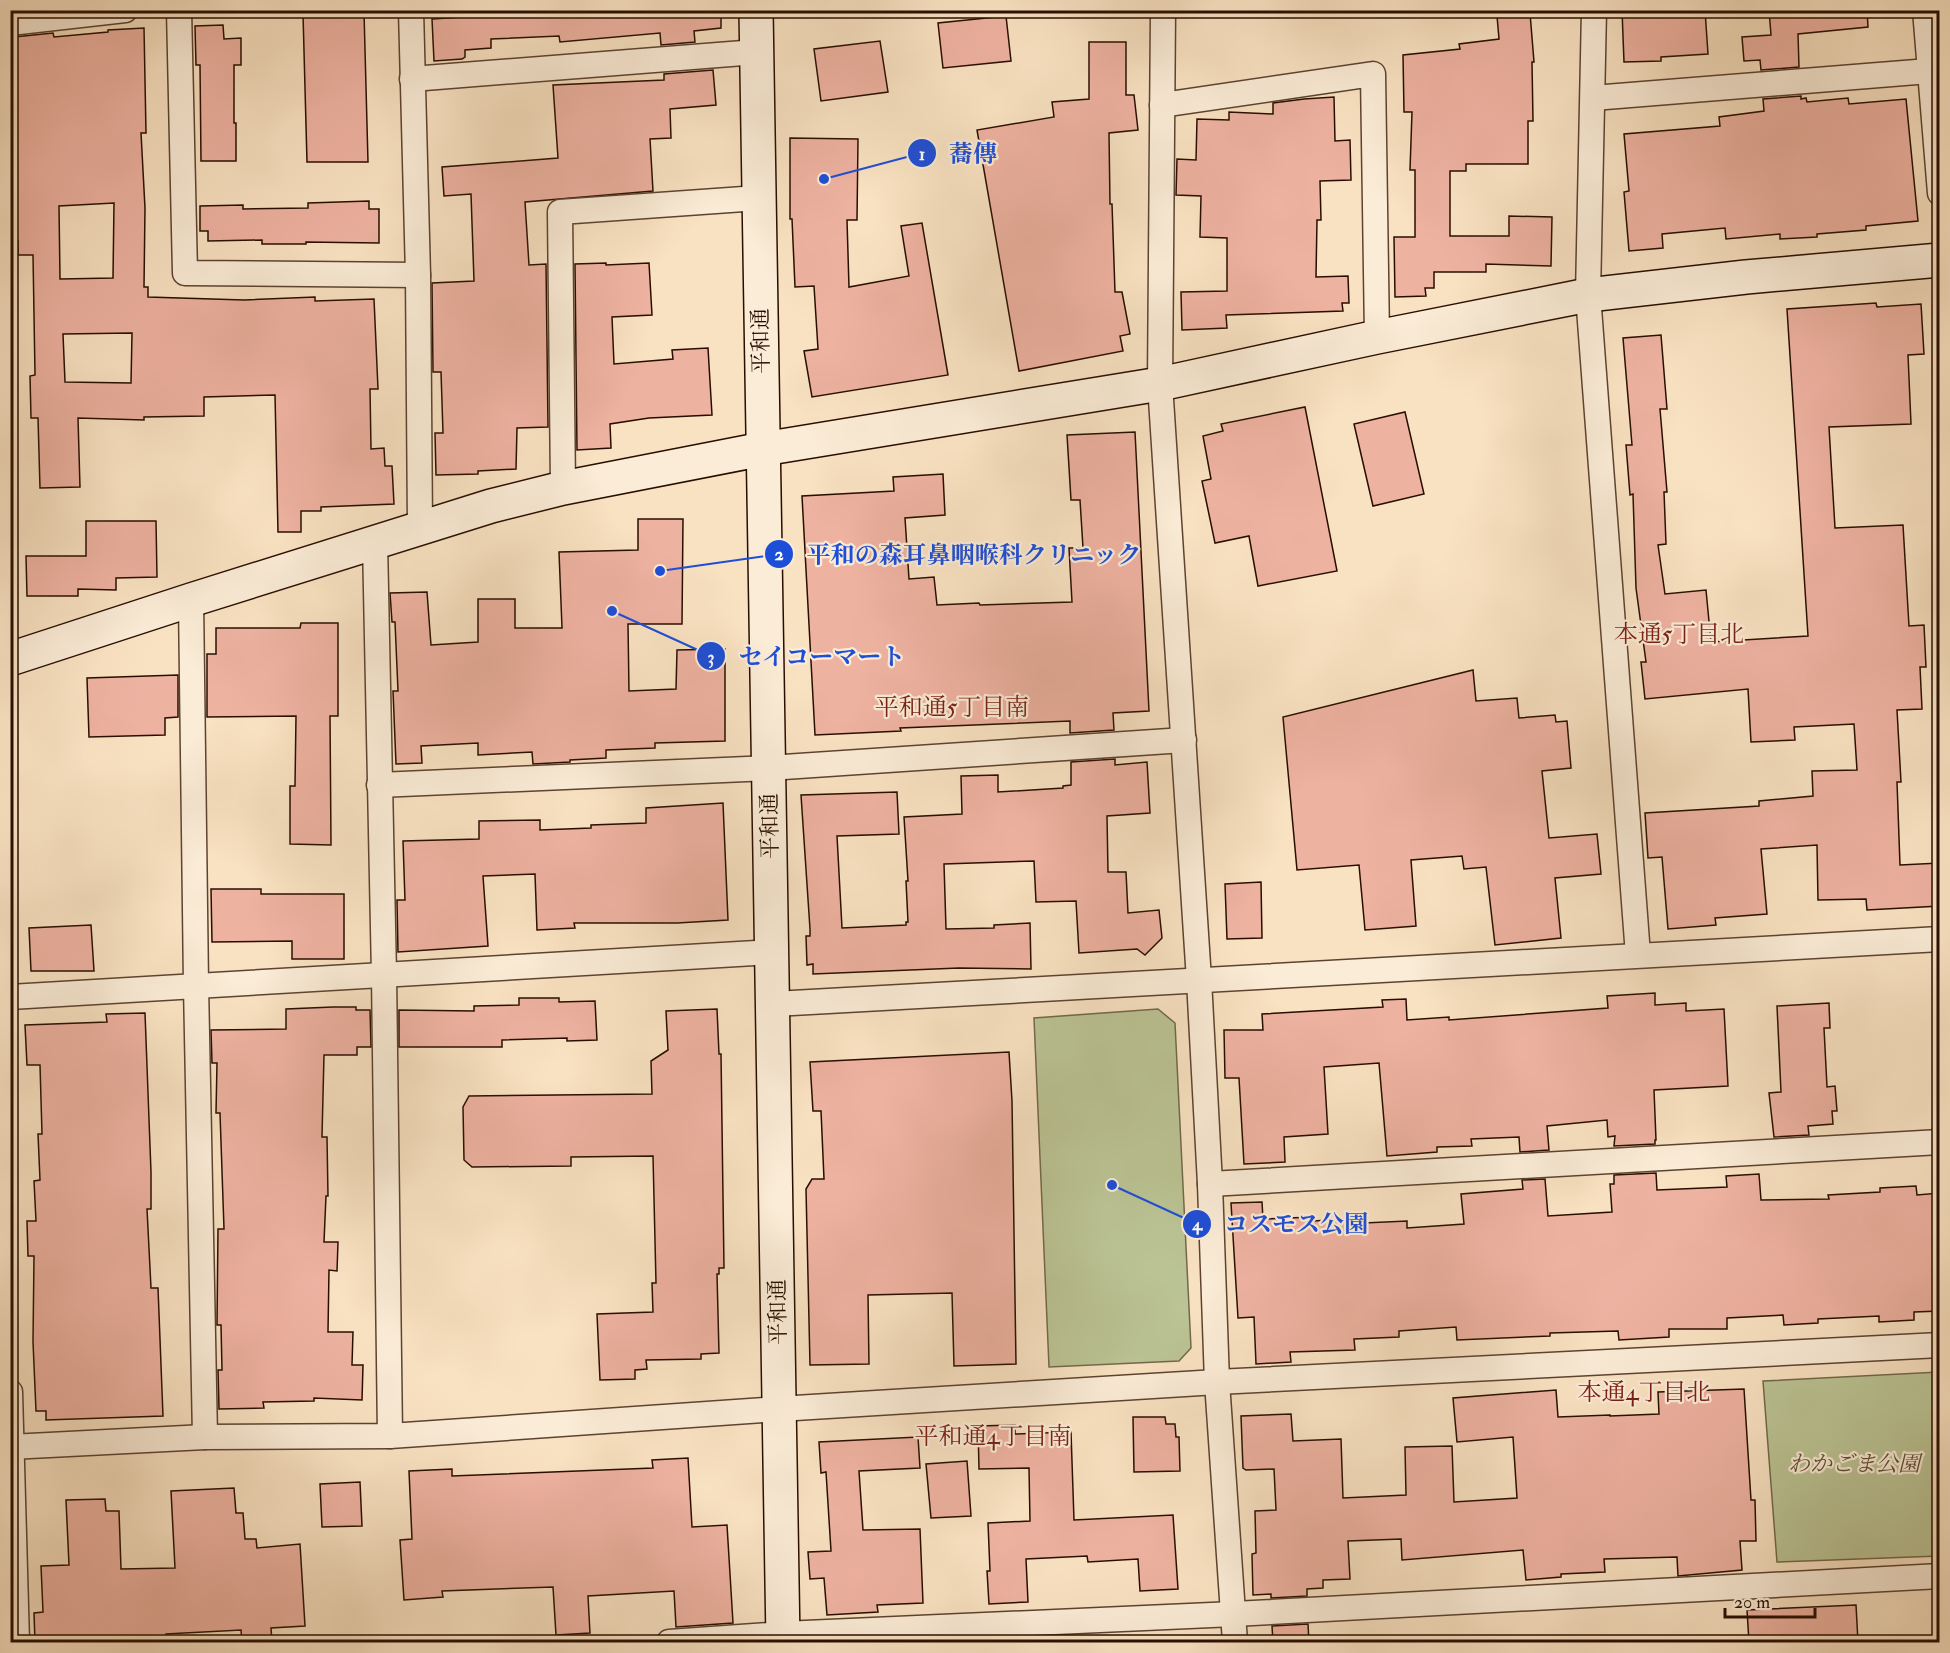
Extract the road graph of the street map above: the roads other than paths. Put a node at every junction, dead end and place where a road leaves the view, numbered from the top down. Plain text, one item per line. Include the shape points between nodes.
1 (125, 10) edge
2 (179, 10) edge
3 (411, 10) edge
4 (756, 10) edge
5 (1163, 10) edge
6 (1594, 10) edge
7 (1926, 10) edge
8 (10, 23) edge
9 (756, 52) junction
10 (1929, 71) junction
11 (412, 79) junction
12 (1593, 98) junction
13 (1162, 105) junction
14 (1940, 193) edge
15 (758, 198) junction
16 (1940, 260) edge
17 (418, 275) junction
18 (1588, 295) junction
19 (1377, 337) junction
20 (1160, 384) junction
21 (763, 449) junction
22 (563, 488) junction
23 (420, 528) junction
24 (375, 542) junction
25 (191, 600) junction
26 (10, 659) edge
27 (1184, 740) junction
28 (769, 768) junction
29 (379, 785) junction
30 (1940, 939) edge
31 (772, 952) junction
32 (1638, 955) junction
33 (384, 975) junction
34 (1199, 980) junction
35 (196, 985) junction
36 (10, 997) edge
37 (774, 1004) junction
38 (1940, 1143) edge
39 (1210, 1184) junction
40 (1940, 1345) edge
41 (1217, 1382) junction
42 (10, 1392) edge
43 (779, 1409) junction
44 (205, 1437) junction
45 (390, 1437) junction
46 (11, 1447) edge
47 (1940, 1576) edge
48 (1234, 1614) junction
49 (783, 1638) edge
50 (17, 1642) edge
51 (669, 1642) edge
52 (1235, 1642) edge

1 - 8 street
2 - 17 street via 185,273
3 - 11 street
4 - 9 street, 平和通
5 - 13 street
6 - 12 street
7 - 10 street
9 - 11 street
9 - 15 street, 平和通
10 - 12 street
10 - 14 street
11 - 17 street
12 - 18 street
13 - 19 street via 1373,74
13 - 20 street
15 - 21 street, 平和通
15 - 22 street via 560,212
16 - 18 street
17 - 23 street
18 - 19 street
18 - 32 street
19 - 20 street
20 - 21 street
20 - 27 street
21 - 22 street
21 - 28 street, 平和通
22 - 23 street
23 - 24 street
24 - 25 street
24 - 29 street
25 - 26 street
25 - 35 street
27 - 28 street
27 - 34 street
28 - 29 street
28 - 31 street, 平和通
29 - 33 street
30 - 32 street
31 - 33 street
31 - 37 street, 平和通
32 - 34 street
33 - 35 street
33 - 45 street
34 - 37 street
34 - 39 street
35 - 36 street
35 - 44 street
37 - 43 street, 平和通
38 - 39 street
39 - 41 street
40 - 41 street
41 - 43 street
41 - 48 street
42 - 46 street
43 - 45 street
43 - 49 street, 平和通
44 - 45 street
44 - 46 street
46 - 50 street
47 - 48 street
48 - 49 street
48 - 52 street
49 - 51 street

